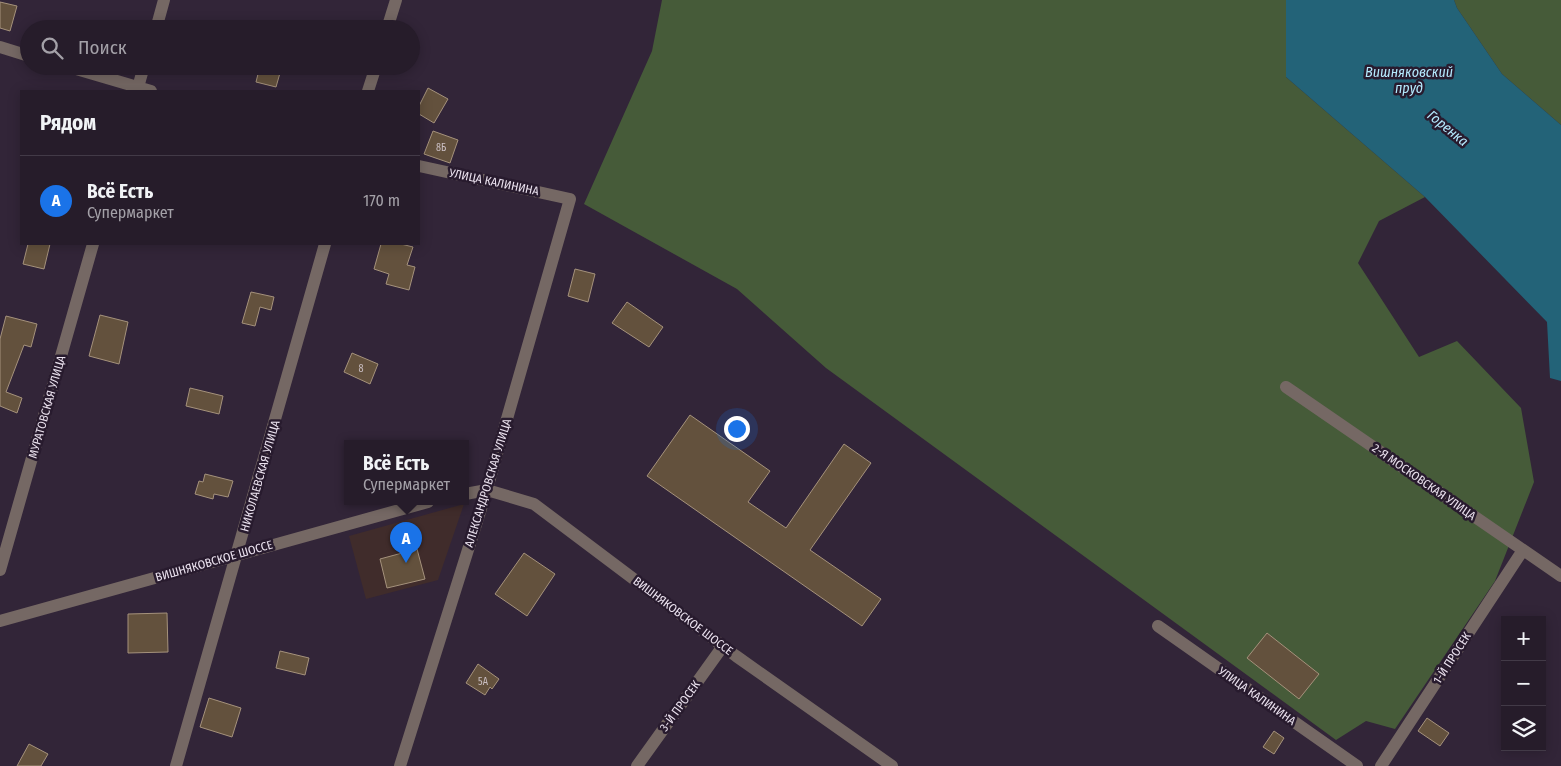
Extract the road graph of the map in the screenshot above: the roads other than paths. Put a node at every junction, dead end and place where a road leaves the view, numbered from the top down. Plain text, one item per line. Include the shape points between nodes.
1 (164, 0) edge
2 (396, 0) edge
3 (158, 20) edge
4 (390, 20) edge
5 (0, 47) edge
6 (20, 53) edge
7 (94, 75) edge
8 (141, 75) edge
9 (373, 75) edge
10 (137, 89) edge
11 (368, 90) edge
12 (420, 166) edge
13 (570, 199) joint
14 (93, 245) edge
15 (325, 245) edge
16 (1286, 387) dead end
17 (487, 490) junction
18 (469, 493) edge
19 (417, 505) edge
20 (1523, 550) junction
21 (237, 555) junction
22 (0, 570) edge
23 (1561, 576) edge
24 (0, 621) edge
25 (1158, 626) dead end
26 (723, 646) junction
27 (176, 766) edge
28 (400, 766) edge
29 (637, 766) edge
30 (892, 766) edge
31 (1357, 766) edge
32 (1381, 766) edge

1 - 3 street
2 - 4 street
5 - 6 street
7 - 10 street
8 - 10 street
9 - 11 street
12 - 13 street, УЛИЦА КАЛИНИНА
13 - 17 street, АЛЕКСАНДРОВСКАЯ УЛИЦА
14 - 22 street, МУРАТОВСКАЯ УЛИЦА
15 - 21 street, НИКОЛАЕВСКАЯ УЛИЦА
16 - 20 street, 2-Я МОСКОВСКАЯ УЛИЦА
17 - 18 street, ВИШНЯКОВСКОЕ ШОССЕ
17 - 26 street, ВИШНЯКОВСКОЕ ШОССЕ via 534,504
17 - 28 street, АЛЕКСАНДРОВСКАЯ УЛИЦА
19 - 21 street, ВИШНЯКОВСКОЕ ШОССЕ
20 - 23 street, 2-Я МОСКОВСКАЯ УЛИЦА
20 - 32 street, 1-Й ПРОСЕК
21 - 24 street, ВИШНЯКОВСКОЕ ШОССЕ
21 - 27 street, НИКОЛАЕВСКАЯ УЛИЦА
25 - 31 street, УЛИЦА КАЛИНИНА
26 - 29 street, 3-Й ПРОСЕК
26 - 30 street, ВИШНЯКОВСКОЕ ШОССЕ

